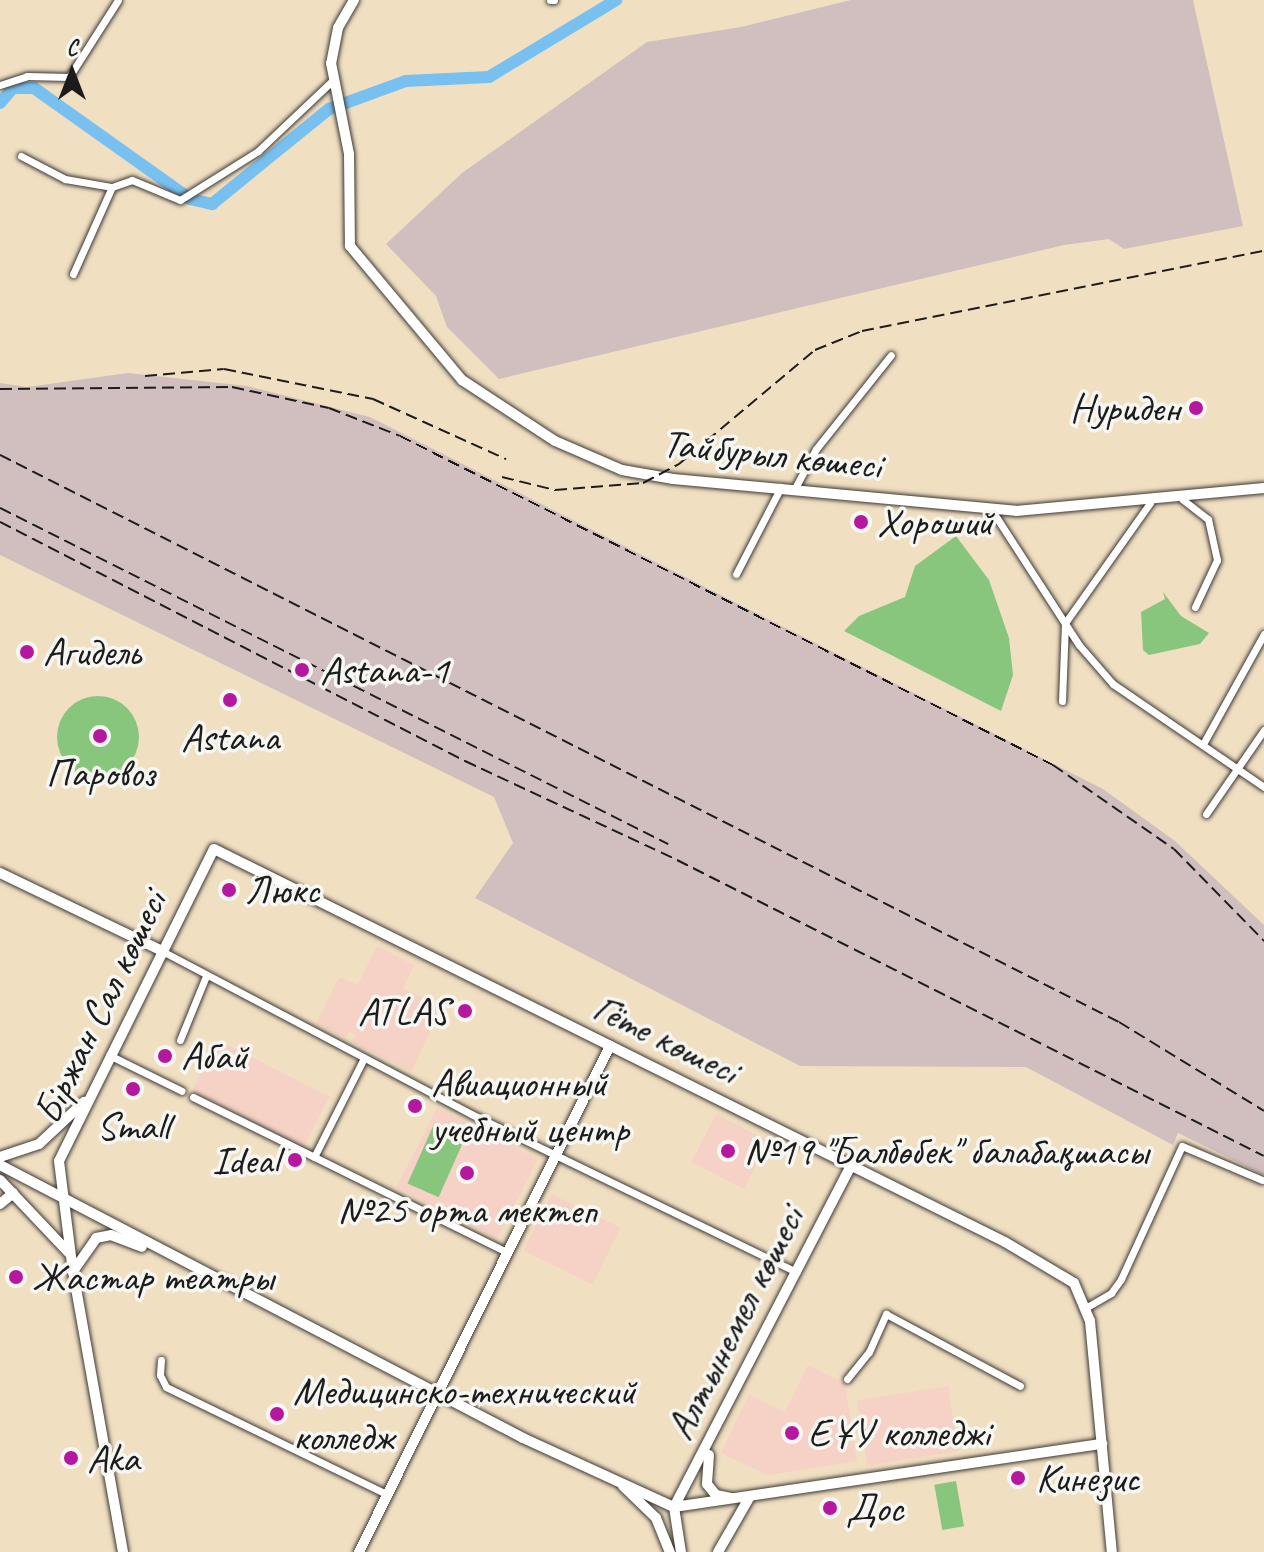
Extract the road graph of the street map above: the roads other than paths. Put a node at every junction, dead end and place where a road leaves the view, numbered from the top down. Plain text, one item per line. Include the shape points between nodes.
1 (118, 0) edge
2 (354, 0) edge
3 (332, 81) junction
4 (0, 85) edge
5 (21, 156) dead end
6 (112, 187) junction
7 (73, 274) dead end
8 (891, 355) dead end
9 (781, 487) junction
10 (795, 488) junction
11 (1264, 488) edge
12 (1182, 499) junction
13 (1150, 503) junction
14 (991, 509) junction
15 (736, 574) dead end
16 (1195, 607) dead end
17 (1065, 623) junction
18 (1264, 634) edge
19 (1062, 701) dead end
20 (1264, 730) edge
21 (1203, 744) junction
22 (1239, 766) junction
23 (1264, 787) edge
24 (1206, 814) dead end
25 (214, 849) joint
26 (0, 873) edge
27 (164, 952) junction
28 (206, 976) junction
29 (180, 1040) dead end
30 (610, 1046) junction
31 (109, 1055) junction
32 (364, 1058) junction
33 (182, 1091) dead end
34 (193, 1097) dead end
35 (89, 1098) junction
36 (555, 1156) junction
37 (0, 1157) edge
38 (314, 1157) junction
39 (0, 1165) edge
40 (851, 1166) junction
41 (0, 1180) edge
42 (1262, 1180) dead end
43 (13, 1193) junction
44 (62, 1198) junction
45 (0, 1204) edge
46 (506, 1252) junction
47 (70, 1254) junction
48 (168, 1255) junction
49 (73, 1272) junction
50 (797, 1272) junction
51 (1087, 1307) junction
52 (161, 1360) dead end
53 (847, 1379) dead end
54 (1020, 1386) dead end
55 (438, 1392) junction
56 (717, 1432) junction
57 (1102, 1444) junction
58 (616, 1479) junction
59 (388, 1495) junction
60 (749, 1498) junction
61 (674, 1507) junction
62 (123, 1552) edge
63 (359, 1552) edge
64 (670, 1552) edge
65 (681, 1552) edge
66 (718, 1552) edge
67 (1112, 1552) edge

1 - 4 street via 69,77 27,76
2 - 3 main road via 333,47
3 - 6 street via 258,151 180,200 132,180
3 - 9 main road, Тайбурыл көшесі via 349,166 347,230 354,255 462,380 555,441 622,470
5 - 6 street via 65,179
6 - 7 street
8 - 10 street via 816,449
9 - 10 main road, Тайбурыл көшесі
9 - 15 street
10 - 14 main road, Тайбурыл көшесі
11 - 12 main road, Тайбурыл көшесі
12 - 13 main road, Тайбурыл көшесі
12 - 16 street via 1208,519 1217,560
13 - 14 main road, Тайбурыл көшесі
13 - 17 street
14 - 17 street
17 - 19 street
17 - 21 street via 1113,684
18 - 21 street
20 - 22 street
21 - 22 street
22 - 23 street
22 - 24 street
25 - 27 main road, Біржан Сал көшесі
25 - 30 main road, Гёте көшесі
26 - 27 main road
27 - 28 street
27 - 31 main road, Біржан Сал көшесі
28 - 29 street
28 - 32 street
30 - 36 main road
30 - 40 main road, Гёте көшесі
31 - 33 street
31 - 35 main road, Біржан Сал көшесі
32 - 36 street
32 - 38 street
34 - 38 street
35 - 37 main road via 39,1144
35 - 44 main road, Біржан Сал көшесі via 59,1161
36 - 46 main road
36 - 50 street
38 - 46 street
39 - 44 main road
40 - 50 main road, Алтынемел көшесі
40 - 51 main road, Гёте көшесі via 1052,1267 1082,1295
41 - 43 main road
42 - 51 street via 1182,1146 1121,1279 1111,1293
43 - 45 main road
43 - 47 main road
44 - 47 main road, Біржан Сал көшесі
44 - 48 main road
46 - 55 main road
47 - 49 main road, Біржан Сал көшесі
48 - 49 main road via 104,1237 88,1243
48 - 55 main road
49 - 62 main road, Біржан Сал көшесі
50 - 56 main road, Алтынемел көшесі
51 - 57 main road
52 - 59 street via 166,1387
53 - 54 street via 869,1352 886,1314
55 - 58 main road
55 - 59 main road
56 - 60 main road via 706,1464 707,1484 724,1498
56 - 61 main road, Алтынемел көшесі
57 - 60 main road
57 - 67 main road
58 - 61 main road
58 - 64 main road via 656,1518
59 - 63 main road
60 - 61 main road
60 - 66 main road
61 - 65 main road

